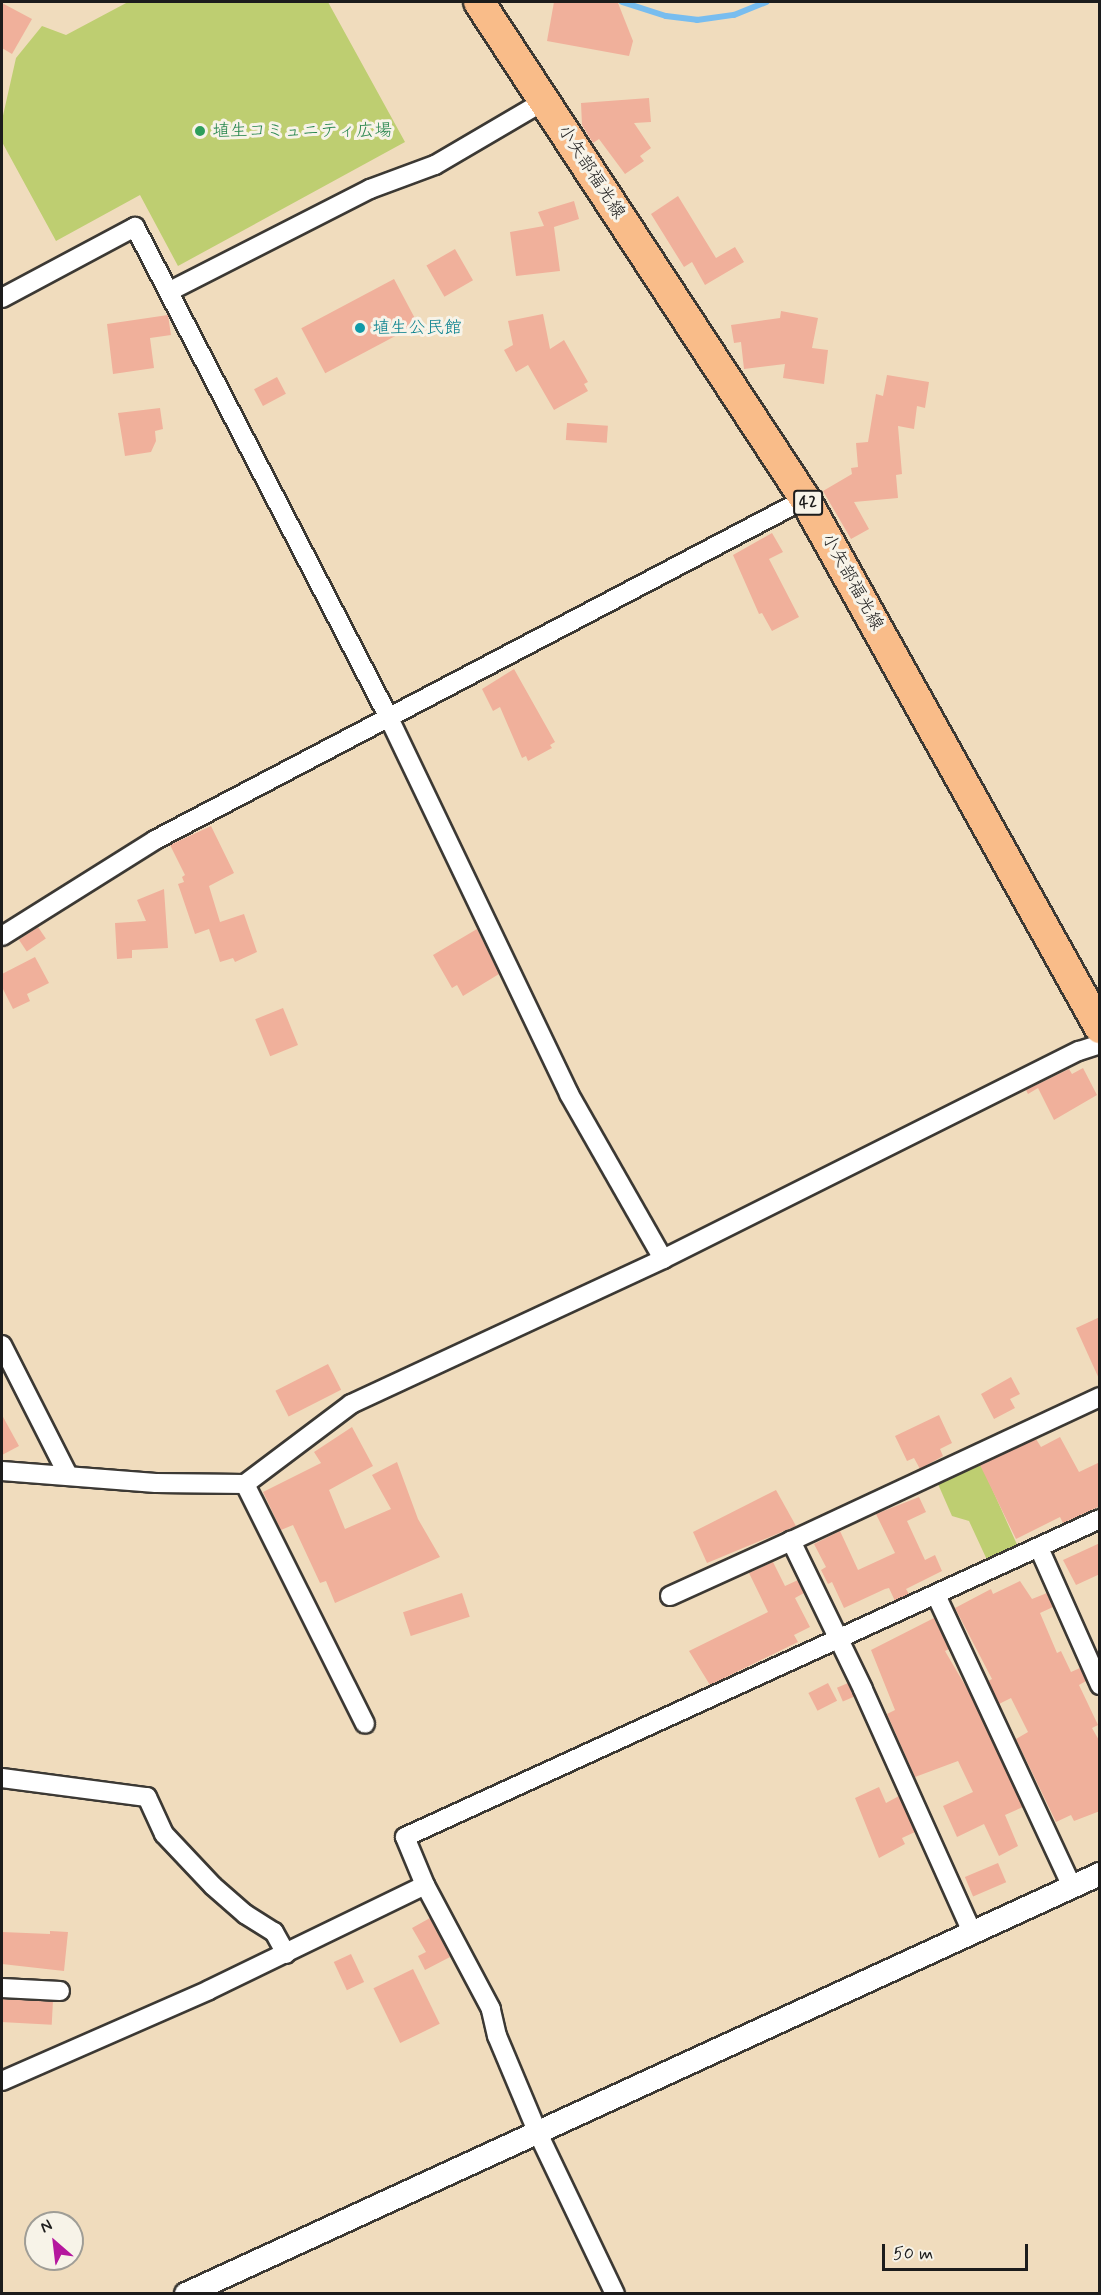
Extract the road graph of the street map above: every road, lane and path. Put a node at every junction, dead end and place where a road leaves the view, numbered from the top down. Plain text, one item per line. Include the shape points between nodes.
1 (479, 2) edge
2 (544, 101) junction
3 (170, 291) junction
4 (2, 298) edge
5 (805, 499) junction
6 (388, 716) junction
7 (2, 936) edge
8 (1100, 1028) edge
9 (1100, 1044) edge
10 (663, 1260) junction
11 (2, 1345) edge
12 (1100, 1397) edge
13 (2, 1471) edge
14 (67, 1473) junction
15 (245, 1484) junction
16 (1100, 1520) edge
17 (791, 1541) junction
18 (1038, 1548) junction
19 (936, 1594) junction
20 (670, 1596) dead end
21 (839, 1639) junction
22 (1100, 1685) edge
23 (365, 1724) dead end
24 (2, 1778) edge
25 (1100, 1874) edge
26 (425, 1885) junction
27 (1072, 1886) junction
28 (972, 1932) junction
29 (286, 1954) junction
30 (2, 1988) edge
31 (60, 1991) dead end
32 (2, 2082) edge
33 (537, 2131) junction
34 (186, 2294) edge
35 (615, 2294) edge

1 - 2 main road, 小矢部福光線 / 42
2 - 3 street via 435,165 370,189
2 - 5 main road, 小矢部福光線 / 42
3 - 4 street via 135,227
3 - 6 street
5 - 6 street
5 - 8 main road, 小矢部福光線 / 42
6 - 7 street via 155,840
6 - 10 street via 569,1094
9 - 10 street via 1079,1051
10 - 15 street via 351,1404
11 - 14 street
12 - 17 street
13 - 14 street
14 - 15 street via 156,1484
15 - 23 street
16 - 18 street
17 - 20 street
17 - 21 street
18 - 19 street
18 - 22 street
19 - 21 street
19 - 27 street
21 - 26 street via 405,1837
21 - 28 street
24 - 29 street via 147,1797 164,1834 213,1886 245,1914 274,1932
25 - 27 street
26 - 29 street
26 - 33 street via 491,2009 497,2036
27 - 28 street
28 - 33 street
29 - 32 street
30 - 31 street
33 - 34 street
33 - 35 street

